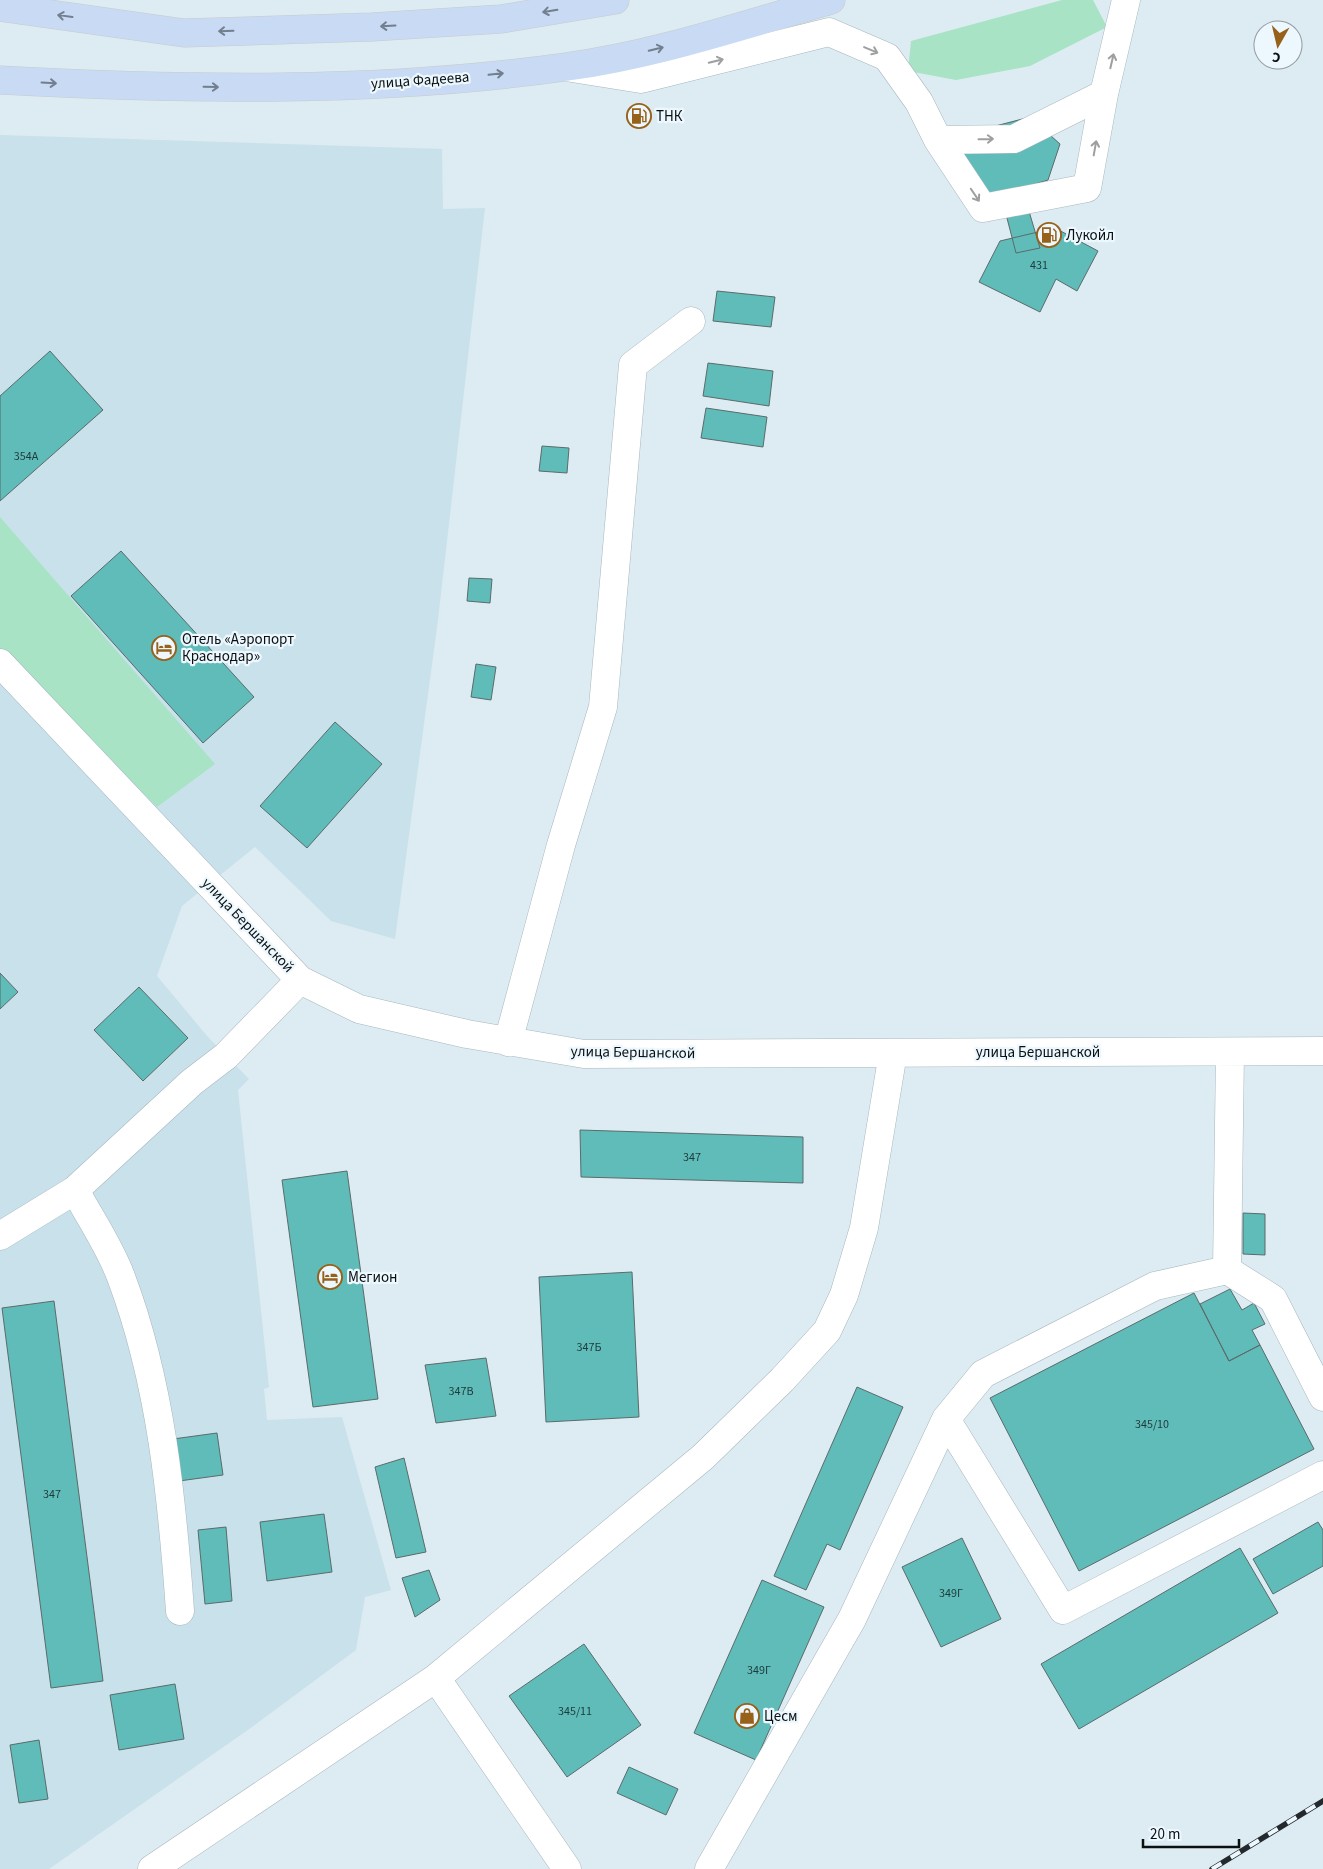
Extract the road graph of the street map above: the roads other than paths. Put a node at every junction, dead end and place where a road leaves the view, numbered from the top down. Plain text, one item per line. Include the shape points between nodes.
1 (615, 0) edge
2 (831, 0) edge
3 (1126, 0) edge
4 (0, 7) edge
5 (566, 67) junction
6 (0, 80) edge
7 (1104, 94) junction
8 (938, 140) junction
9 (691, 321) dead end
10 (0, 664) edge
11 (300, 980) junction
12 (508, 1042) junction
13 (1323, 1051) edge
14 (1230, 1052) junction
15 (892, 1053) junction
16 (75, 1190) junction
17 (0, 1236) edge
18 (1227, 1270) junction
19 (1323, 1398) edge
20 (946, 1419) junction
21 (1323, 1475) edge
22 (180, 1611) dead end
23 (436, 1678) junction
24 (152, 1869) edge
25 (567, 1869) edge
26 (709, 1869) edge

1 -> 4 main road via 502,19 184,33
5 -> 2 main road, улица Фадеева via 656,49
7 -> 3 street
6 -> 5 main road, улица Фадеева via 294,89
5 -> 8 street via 641,79 829,32 887,56 919,102
8 -> 7 street via 1014,139
8 -> 7 street via 983,208 1088,188
9 - 12 street via 633,365 602,707
10 - 11 street, улица Бершанской
11 - 12 street, улица Бершанской via 359,1009
11 - 16 street via 226,1056 192,1082
12 - 15 street, улица Бершанской via 584,1054
13 - 14 street, улица Бершанской
14 - 15 street, улица Бершанской
14 - 18 street
15 - 23 street via 864,1228 844,1295 827,1331 782,1380 702,1457
16 - 17 street
16 - 22 street via 121,1275 144,1345 164,1448
18 - 19 street via 1273,1299
18 - 20 street via 1155,1286 983,1374
20 - 21 street via 1063,1610
20 - 26 street via 852,1619
23 - 24 street
23 - 25 street

